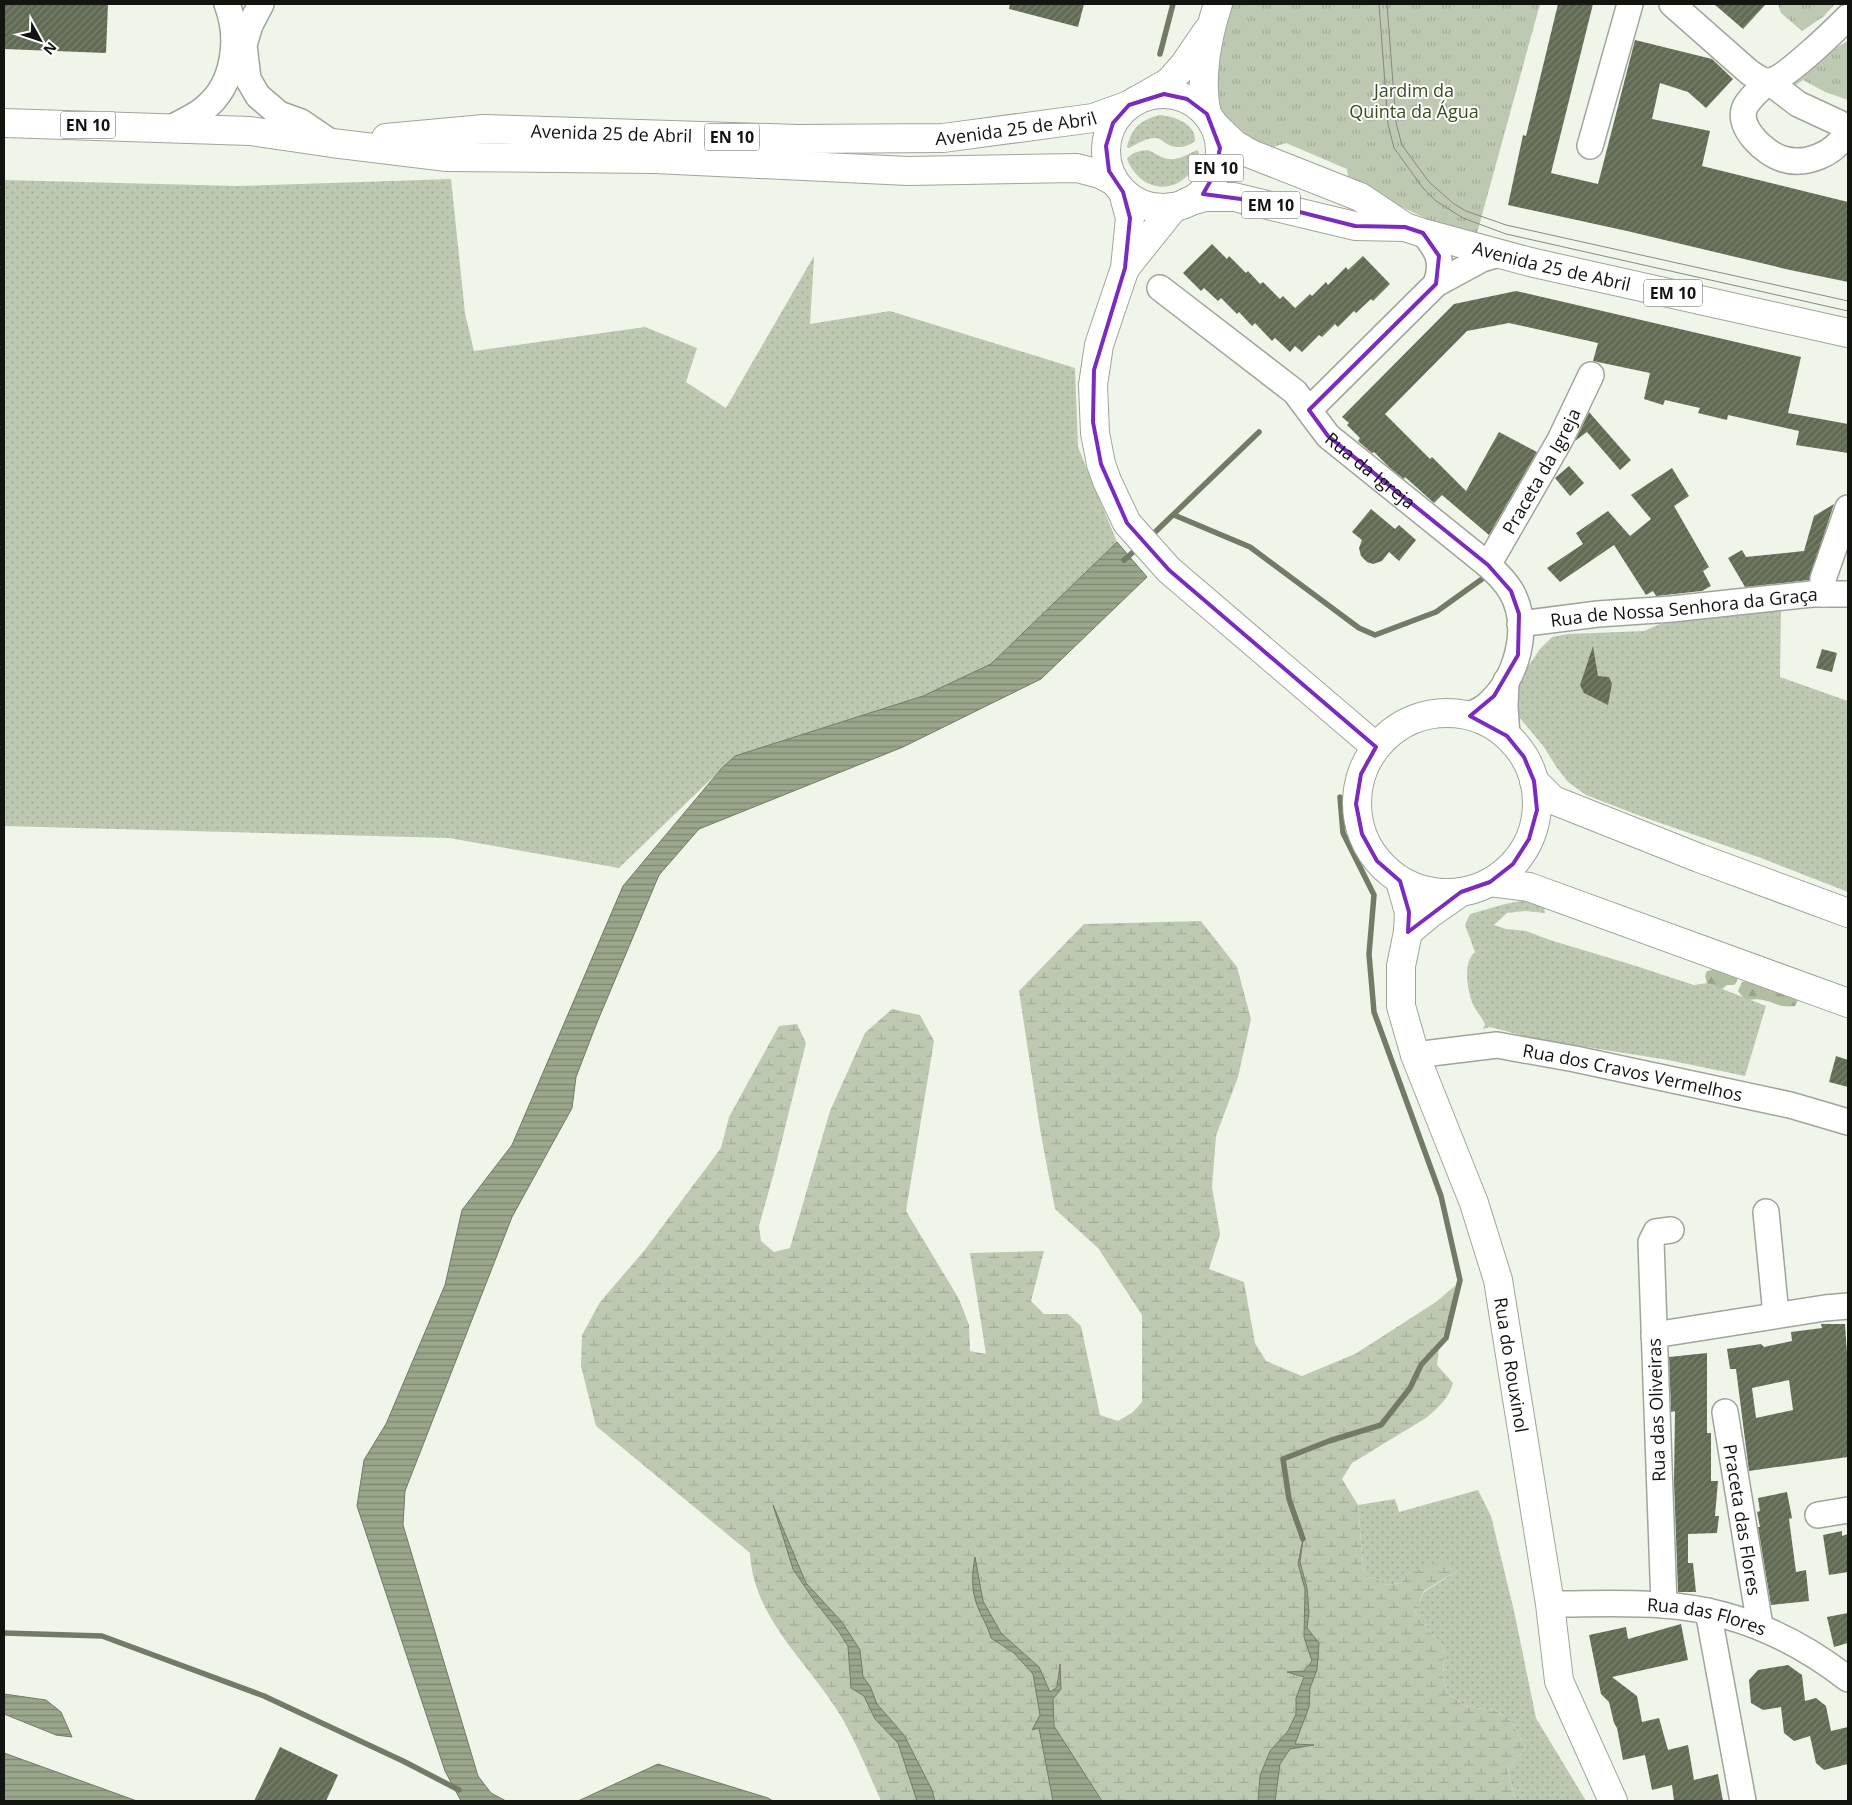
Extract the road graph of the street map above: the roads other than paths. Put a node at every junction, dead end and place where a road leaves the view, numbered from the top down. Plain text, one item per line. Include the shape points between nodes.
1 (227, 4) edge
2 (261, 4) edge
3 (1630, 4) edge
4 (1672, 4) edge
5 (1214, 14) edge
6 (1848, 17) edge
7 (1135, 101) junction
8 (1210, 119) junction
9 (4, 122) edge
10 (172, 128) junction
11 (332, 143) junction
12 (1590, 146) dead end
13 (1119, 187) junction
14 (1181, 204) junction
15 (1414, 230) junction
16 (1499, 254) junction
17 (1125, 268) junction
18 (1436, 284) junction
19 (1160, 288) dead end
20 (1848, 332) edge
21 (1591, 375) dead end
22 (1309, 410) junction
23 (1848, 508) edge
24 (1488, 565) junction
25 (1823, 594) junction
26 (1848, 594) edge
27 (1520, 624) junction
28 (1506, 681) junction
29 (1469, 716) junction
30 (1508, 736) junction
31 (1376, 747) junction
32 (1534, 781) junction
33 (1400, 880) junction
34 (1490, 882) junction
35 (1461, 892) junction
36 (1848, 914) edge
37 (1408, 932) junction
38 (1848, 1003) edge
39 (1415, 1054) junction
40 (1848, 1122) edge
41 (1766, 1212) dead end
42 (1671, 1230) dead end
43 (1848, 1306) edge
44 (1776, 1315) junction
45 (1654, 1334) junction
46 (1725, 1412) dead end
47 (1848, 1510) edge
48 (1818, 1514) dead end
49 (1550, 1604) junction
50 (1664, 1605) junction
51 (1708, 1611) junction
52 (1760, 1626) junction
53 (1848, 1679) edge
54 (1613, 1801) edge
55 (1744, 1801) edge

1 - 10 street via 233,39 228,77 219,94 205,108
2 - 11 street via 244,45 248,79 258,96 279,114 301,122
3 - 12 street
4 - 6 street via 1762,79 1780,76
5 - 7 main road via 1184,65 1169,82
5 - 8 main road via 1203,88
7 - 8 main road, EN 10 via 1164,94 1176,95 1193,102
7 - 11 main road, Avenida 25 de Abril / EN 10 via 1093,118 943,138 796,139 484,129
7 - 13 main road via 1120,113 1108,134 1106,159
8 - 14 main road, EN 10 via 1220,148 1215,173 1199,195
8 - 15 main road, Avenida 25 de Abril / EM 10 via 1243,149 1360,197
9 - 10 main road, Avenida 25 de Abril / EN 10
10 - 11 main road, Avenida 25 de Abril / EN 10 via 250,131
11 - 13 main road, Avenida 25 de Abril / EN 10 via 447,157 655,159 908,171 1077,168 1100,174
13 - 14 main road, EN 10 via 1147,206 1160,208
13 - 17 main road via 1130,218
14 - 15 main road, Avenida 25 de Abril / EM 10 via 1205,197 1234,197 1355,226
14 - 17 main road
15 - 16 main road, Avenida 25 de Abril / EM 10
15 - 18 street via 1433,244 1439,256
16 - 18 street via 1482,259
16 - 20 main road, Avenida 25 de Abril / EM 10
17 - 31 main road via 1099,345 1093,404 1094,433 1101,464 1128,524 1169,570
18 - 22 street
19 - 22 street, Rua da Igreja via 1295,392
21 - 24 street, Praceta da Igreja via 1560,440
22 - 24 street, Rua da Igreja via 1328,436
23 - 25 street via 1823,579
24 - 27 street, Rua da Igreja via 1511,591 1518,607
25 - 26 street, Rua de Nossa Senhora da Graça
25 - 27 street, Rua de Nossa Senhora da Graça
27 - 28 street, Rua da Igreja via 1518,655
28 - 29 street, Rua da Igreja via 1486,706
28 - 30 street, Rua da Igreja
29 - 30 main road
29 - 31 main road via 1444,713 1418,718 1395,729
30 - 32 main road via 1524,757
31 - 33 main road via 1361,774 1356,804 1362,834 1377,860
32 - 34 main road via 1537,810 1529,839 1513,864
32 - 36 main road via 1553,800
33 - 35 main road via 1429,892
33 - 37 main road, Rua do Rouxinol via 1409,912
34 - 35 main road
34 - 38 main road via 1529,886
35 - 37 main road
37 - 39 main road, Rua do Rouxinol via 1400,966 1401,1006
39 - 40 street, Rua dos Cravos Vermelhos via 1497,1046 1575,1059 1790,1105
39 - 49 main road, Rua do Rouxinol via 1474,1203 1498,1280
41 - 44 street
42 - 45 street, Rua das Oliveiras via 1656,1232 1651,1242
43 - 44 street
44 - 45 street
45 - 50 street, Rua das Oliveiras
46 - 52 street, Praceta das Flores
47 - 48 street
49 - 50 street, Rua das Flores
49 - 54 main road, Rua do Rouxinol via 1559,1681
50 - 51 street, Rua das Flores
51 - 52 street, Rua das Flores
51 - 55 street
52 - 53 street, Rua das Flores via 1796,1643

